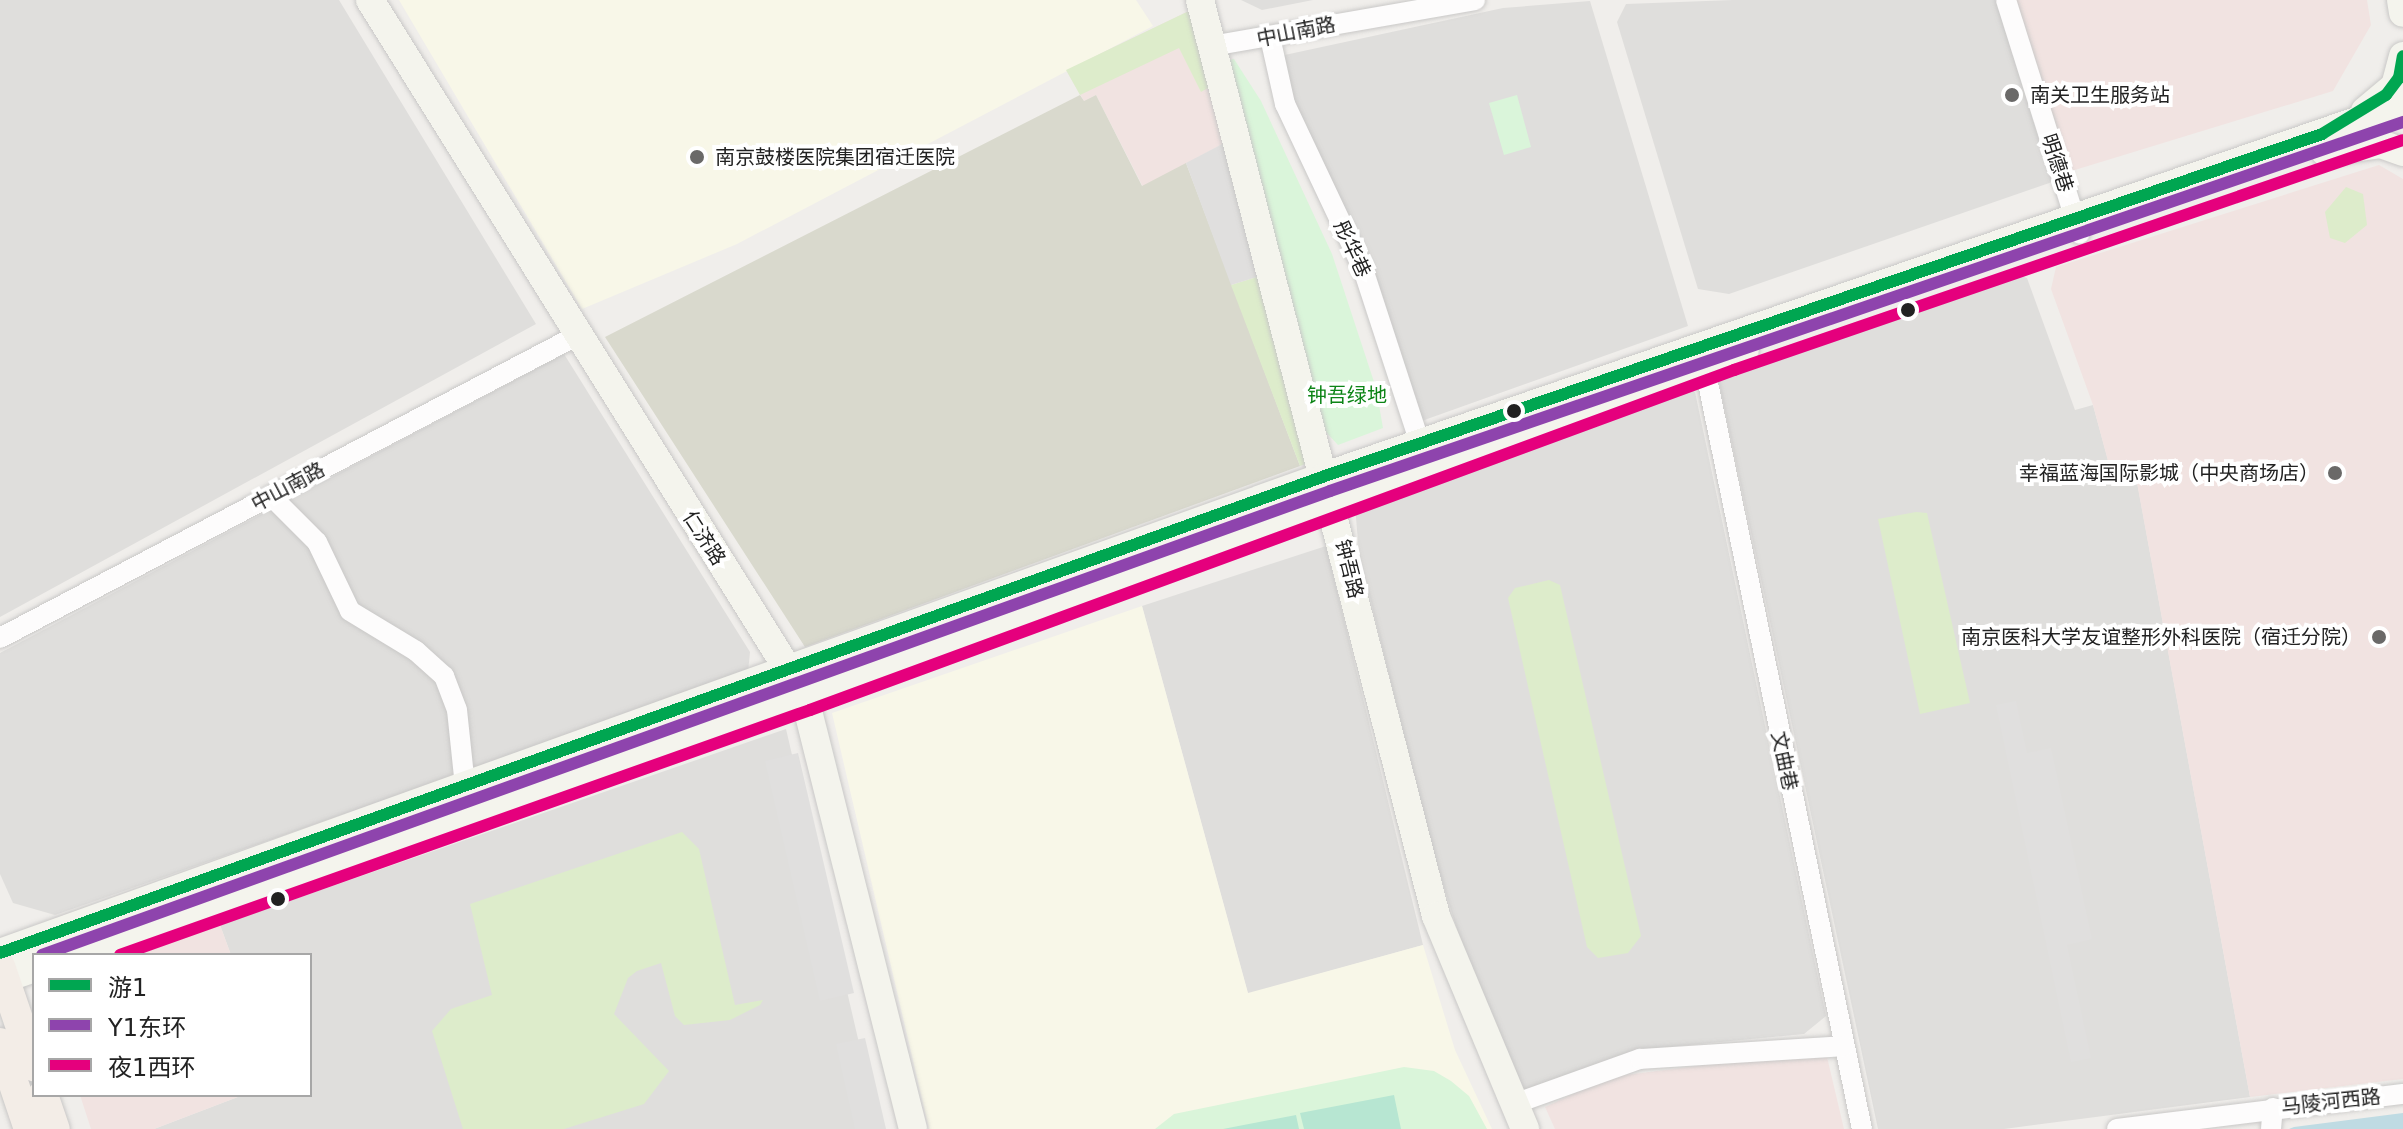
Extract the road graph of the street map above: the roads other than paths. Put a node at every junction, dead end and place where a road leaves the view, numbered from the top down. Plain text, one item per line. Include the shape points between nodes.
1 (370, 0) edge
2 (1200, 0) edge
3 (1475, 0) edge
4 (2006, 0) edge
5 (2401, 0) edge
6 (2403, 13) edge
7 (1270, 37) junction
8 (1212, 46) junction
9 (2403, 56) edge
10 (2403, 105) edge
11 (2403, 123) edge
12 (2323, 143) junction
13 (2403, 152) edge
14 (2077, 226) junction
15 (576, 336) junction
16 (1702, 354) junction
17 (1424, 454) junction
18 (1328, 488) junction
19 (271, 496) junction
20 (0, 638) edge
21 (788, 670) junction
22 (804, 695) junction
23 (465, 786) junction
24 (42, 953) edge
25 (78, 953) edge
26 (32, 957) edge
27 (32, 968) edge
28 (1, 969) edge
29 (0, 1043) edge
30 (1844, 1046) junction
31 (32, 1060) edge
32 (2403, 1094) edge
33 (44, 1097) edge
34 (2273, 1108) junction
35 (1519, 1117) edge
36 (29, 1129) edge
37 (55, 1129) edge
38 (913, 1129) edge
39 (1862, 1129) edge
40 (2117, 1129) edge
41 (2271, 1129) edge

1 - 15 main road, 仁济路
2 - 8 main road, 钟吾路
3 - 7 street, 中山南路
4 - 14 street, 明德巷
5 - 6 main road
7 - 8 street, 中山南路
7 - 17 street, 彤华巷 via 1294,127 1363,269
8 - 18 main road, 钟吾路
9 - 12 main road via 2399,78 2386,95
10 - 12 main road
11 - 12 main road
12 - 13 main road via 2381,144
12 - 14 main road
14 - 16 main road
15 - 19 street, 中山南路
15 - 21 main road, 仁济路
16 - 17 main road
16 - 30 street, 文曲巷 via 1706,394
17 - 18 main road
18 - 21 main road
18 - 22 main road
18 - 35 main road, 钟吾路 via 1436,916
19 - 20 street, 中山南路
19 - 23 street via 317,542 350,611 416,651 444,676 457,710
21 - 22 main road, 仁济路
21 - 23 main road
22 - 25 main road
22 - 38 main road, 仁济路
23 - 24 main road
26 - 28 main road
27 - 28 main road
28 - 31 main road
29 - 36 main road
30 - 35 street via 1650,1058
30 - 39 street, 文曲巷
32 - 34 street, 马陵河西路
33 - 37 main road
34 - 40 street, 马陵河西路
34 - 41 street

